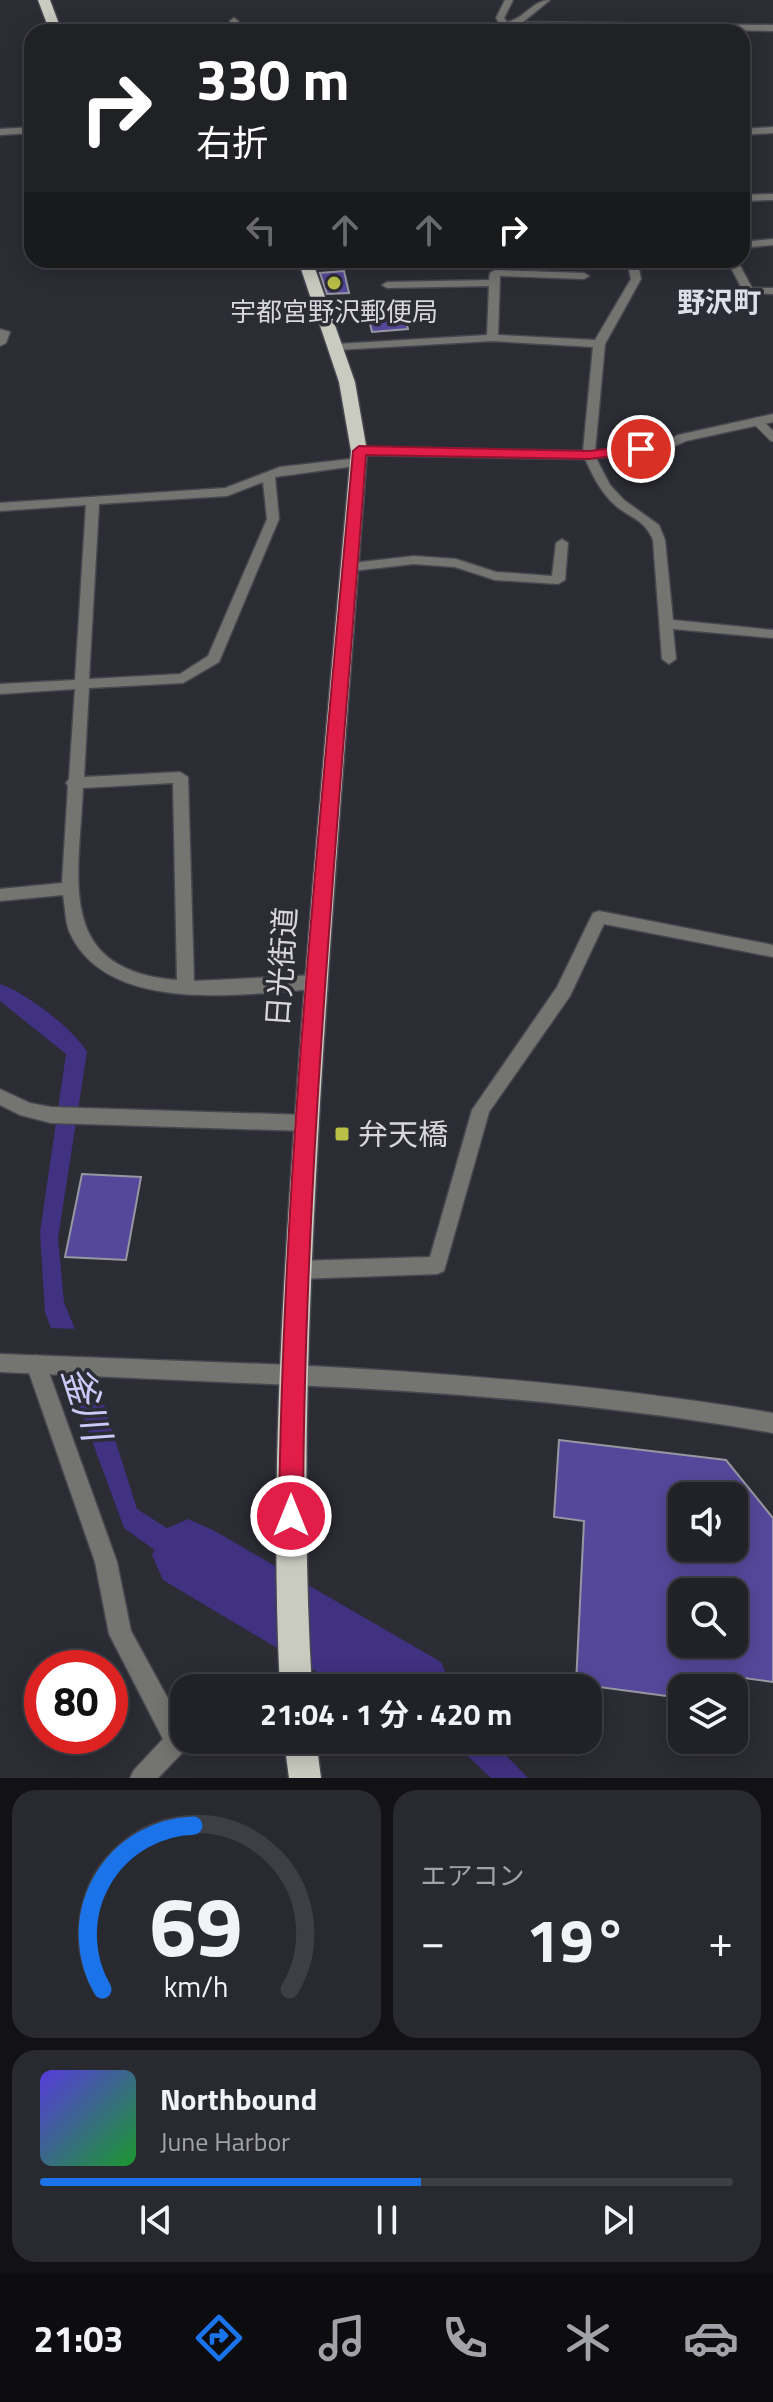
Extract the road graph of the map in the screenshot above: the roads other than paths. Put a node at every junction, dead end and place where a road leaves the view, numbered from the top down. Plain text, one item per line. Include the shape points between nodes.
1 (44, 0) edge
2 (509, 0) edge
3 (546, 0) edge
4 (234, 21) dead end
5 (53, 24) edge
6 (235, 24) edge
7 (504, 24) joint
8 (750, 28) edge
9 (773, 28) edge
10 (24, 130) edge
11 (773, 130) edge
12 (750, 131) edge
13 (0, 132) edge
14 (773, 197) edge
15 (750, 198) edge
16 (773, 242) edge
17 (750, 244) edge
18 (308, 268) edge
19 (634, 268) edge
20 (736, 268) edge
21 (584, 276) dead end
22 (494, 283) junction
23 (387, 285) dead end
24 (773, 291) edge
25 (0, 332) edge
26 (492, 338) junction
27 (0, 343) edge
28 (599, 344) junction
29 (337, 347) junction
30 (773, 418) edge
31 (758, 422) junction
32 (773, 437) edge
33 (589, 455) junction
34 (359, 456) junction
35 (269, 475) junction
36 (93, 500) junction
37 (0, 507) edge
38 (562, 543) dead end
39 (352, 567) junction
40 (666, 624) junction
41 (773, 634) edge
42 (669, 659) dead end
43 (80, 684) junction
44 (0, 689) edge
45 (74, 783) junction
46 (70, 888) junction
47 (0, 895) edge
48 (773, 951) edge
49 (316, 982) junction
50 (186, 988) junction
51 (0, 1096) edge
52 (306, 1123) junction
53 (297, 1270) junction
54 (0, 1363) edge
55 (47, 1364) junction
56 (292, 1375) junction
57 (773, 1423) edge
58 (295, 1674) edge
59 (170, 1721) edge
60 (170, 1751) edge
61 (302, 1754) edge
62 (142, 1778) edge
63 (305, 1778) edge

1 - 5 highway
2 - 7 street via 500,18
3 - 7 street via 519,21
4 - 6 street
8 - 9 street
10 - 13 street
11 - 12 street
14 - 15 street
16 - 17 street
18 - 29 highway, 日光街道
19 - 28 street via 636,279
20 - 24 street via 748,291
21 - 22 street via 495,273
22 - 23 street
22 - 26 street
25 - 27 street
26 - 28 street
26 - 29 street
28 - 33 street
29 - 34 highway, 日光街道 via 355,414
30 - 31 street
31 - 32 lane
31 - 33 street via 666,446
33 - 34 street
33 - 40 street via 593,469 620,503 653,525
34 - 35 street
34 - 39 highway, 日光街道
35 - 36 street via 227,492
35 - 43 street via 273,519 214,659 183,678
36 - 37 street
36 - 43 street
38 - 39 street via 558,580 495,576 456,563 414,560
39 - 49 highway, 日光街道
40 - 41 street
40 - 42 street
43 - 44 street
43 - 45 street
45 - 46 street
45 - 50 street via 180,777
46 - 47 street
46 - 50 street via 77,936 96,957 120,975 147,985
48 - 53 street via 599,917 564,991 481,1110 437,1265
49 - 50 street
49 - 52 highway, 日光街道
51 - 52 street via 26,1110 51,1115
52 - 53 highway, 日光街道
53 - 56 highway, 日光街道
54 - 55 street
55 - 56 street
55 - 59 street via 106,1562 120,1634
56 - 57 street via 577,1393
56 - 58 highway, 日光街道
60 - 62 street
61 - 63 highway

